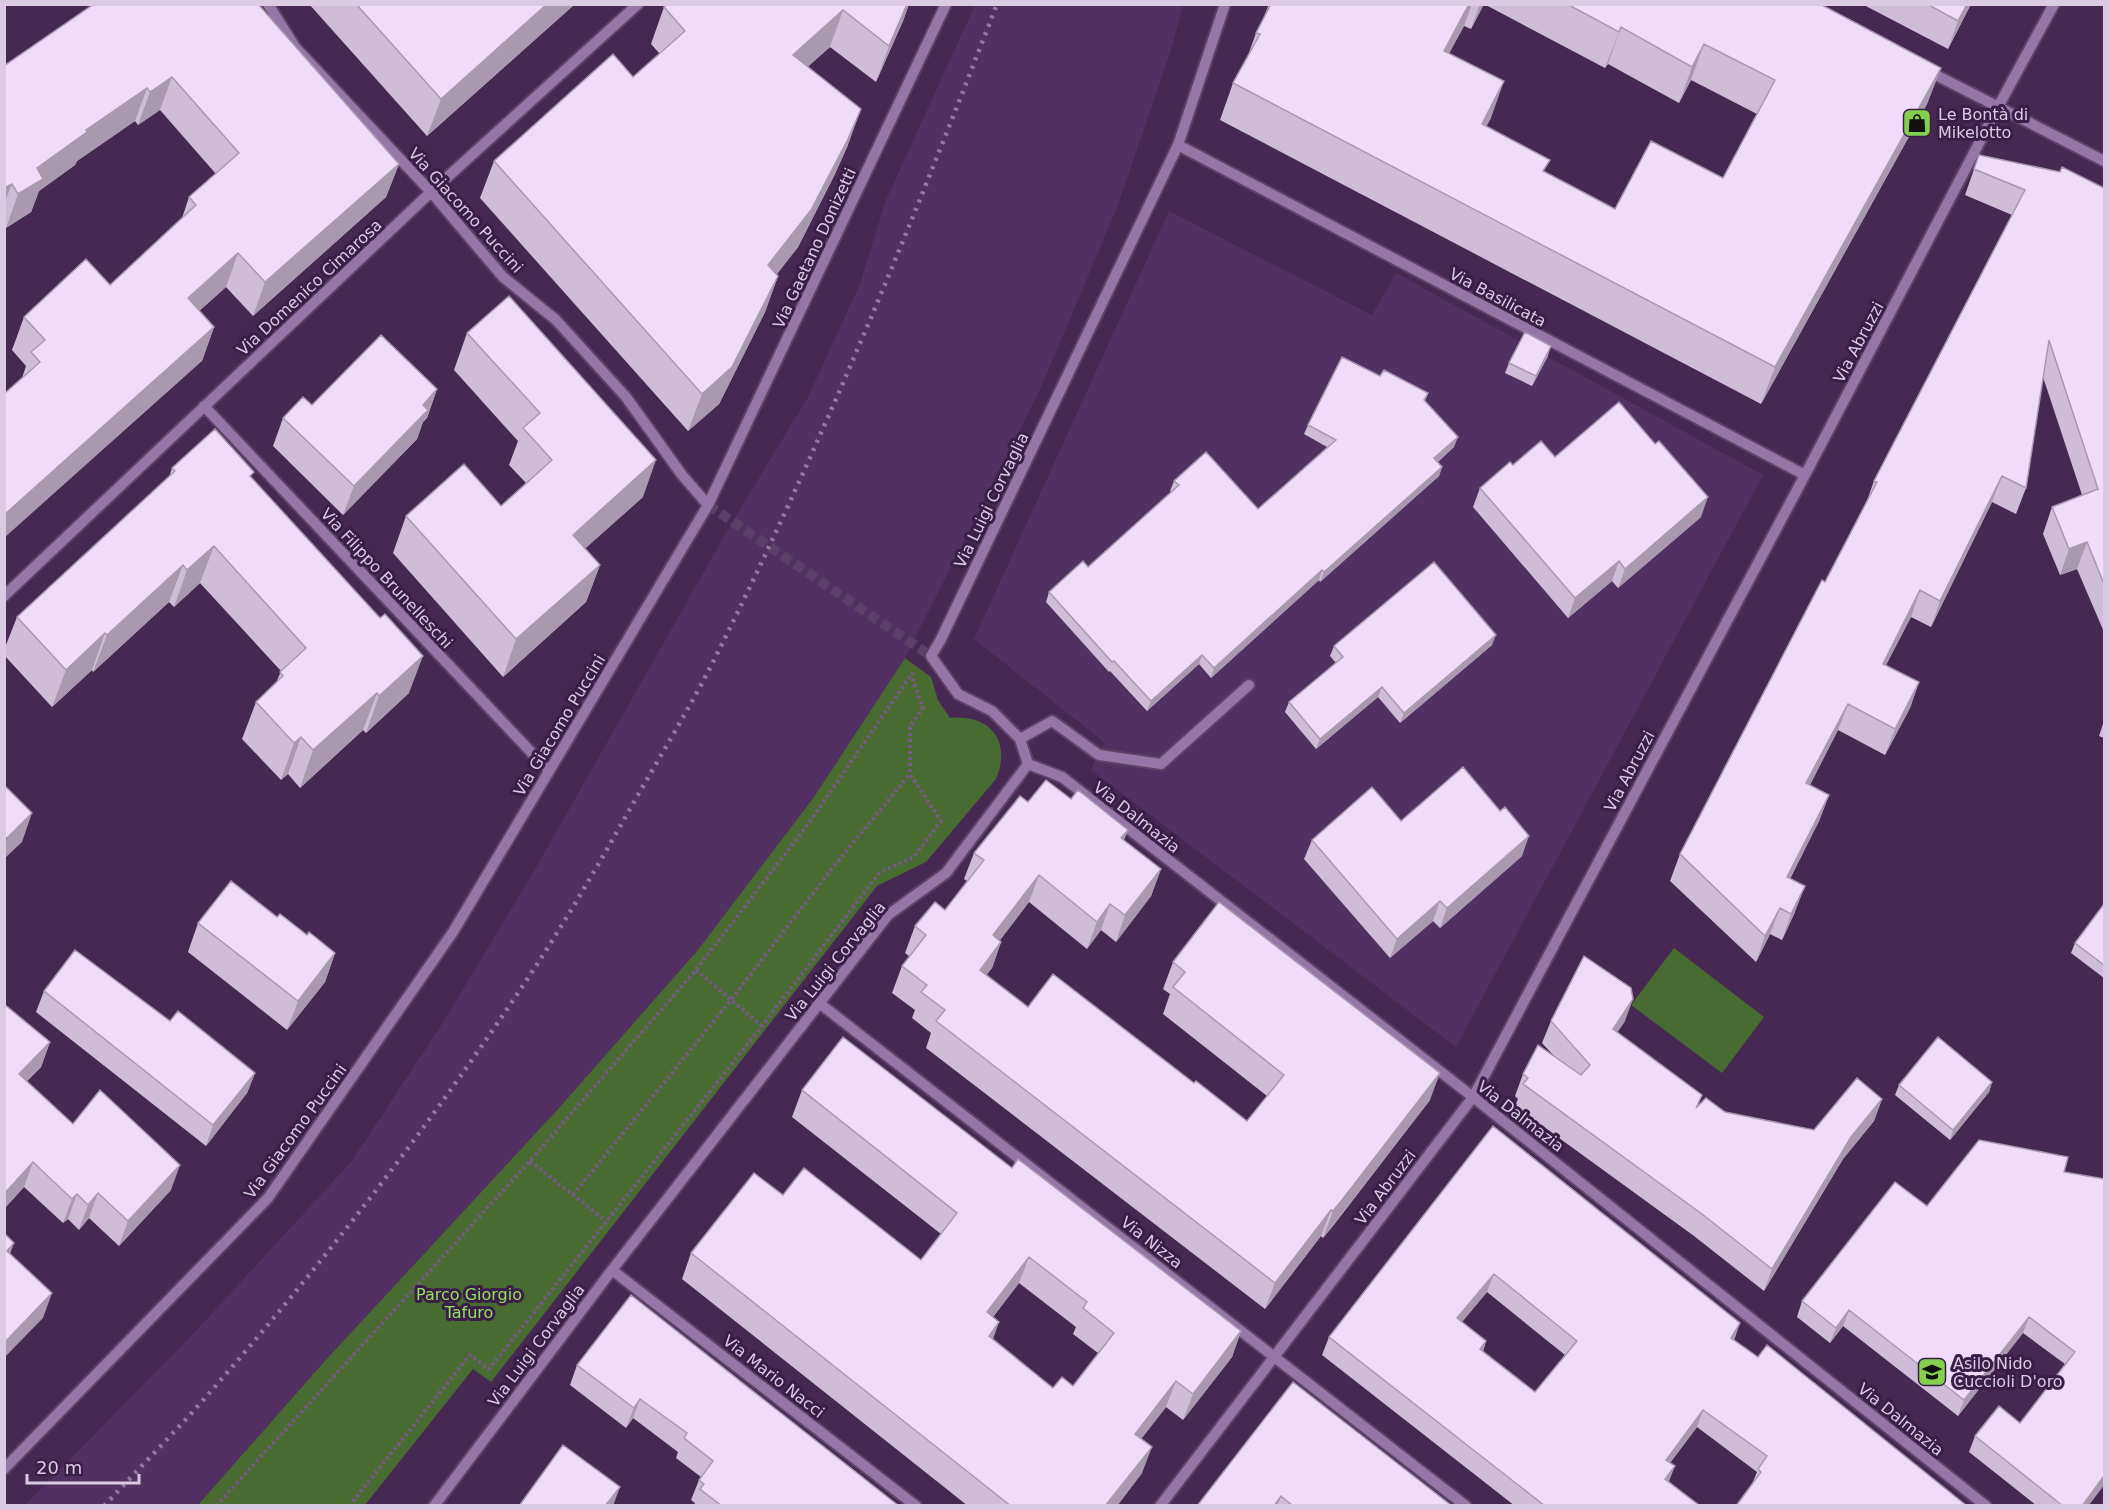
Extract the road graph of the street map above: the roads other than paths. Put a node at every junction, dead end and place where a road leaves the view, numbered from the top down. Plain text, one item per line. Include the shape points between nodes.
1 (268, 4) edge
2 (638, 4) edge
3 (946, 4) edge
4 (1226, 4) edge
5 (2055, 4) edge
6 (1914, 64) edge
7 (1998, 107) junction
8 (1178, 145) junction
9 (2104, 161) edge
10 (431, 192) junction
11 (204, 406) junction
12 (1805, 475) junction
13 (708, 505) junction
14 (4, 596) edge
15 (1249, 685) dead end
16 (1020, 740) junction
17 (1028, 764) junction
18 (548, 770) junction
19 (819, 1003) junction
20 (1473, 1097) junction
21 (612, 1270) junction
22 (1274, 1356) junction
23 (4, 1469) edge
24 (434, 1506) edge
25 (916, 1506) edge
26 (1160, 1506) edge
27 (1466, 1506) edge
28 (1986, 1506) edge

1 - 10 street, Via Giacomo Puccini via 295,47
2 - 10 street, Via Domenico Cimarosa
3 - 13 street, Via Gaetano Donizetti
4 - 8 street, Via Luigi Corvaglia
5 - 7 street, Via Abruzzi
6 - 7 street
7 - 9 street
7 - 12 street, Via Abruzzi
8 - 12 street, Via Basilicata
8 - 16 street, Via Luigi Corvaglia via 931,656 958,694 992,711
10 - 11 street, Via Domenico Cimarosa
10 - 13 street, Via Giacomo Puccini via 503,277 556,320 626,397
11 - 14 street, Via Domenico Cimarosa
11 - 18 street, Via Filippo Brunelleschi
12 - 20 street, Via Abruzzi
13 - 18 street, Via Giacomo Puccini
15 - 16 street via 1161,764 1099,755 1052,721
16 - 17 street, Via Luigi Corvaglia
17 - 19 street, Via Luigi Corvaglia via 946,873 888,915
17 - 20 street, Via Dalmazia via 1062,777
18 - 23 street, Via Giacomo Puccini via 453,932 268,1198
19 - 21 street, Via Luigi Corvaglia
19 - 22 street, Via Nizza
20 - 22 street, Via Abruzzi
20 - 28 street, Via Dalmazia
21 - 24 street, Via Luigi Corvaglia
21 - 25 street, Via Mario Nacci
22 - 26 street, Via Abruzzi
22 - 27 street, Via Nizza

